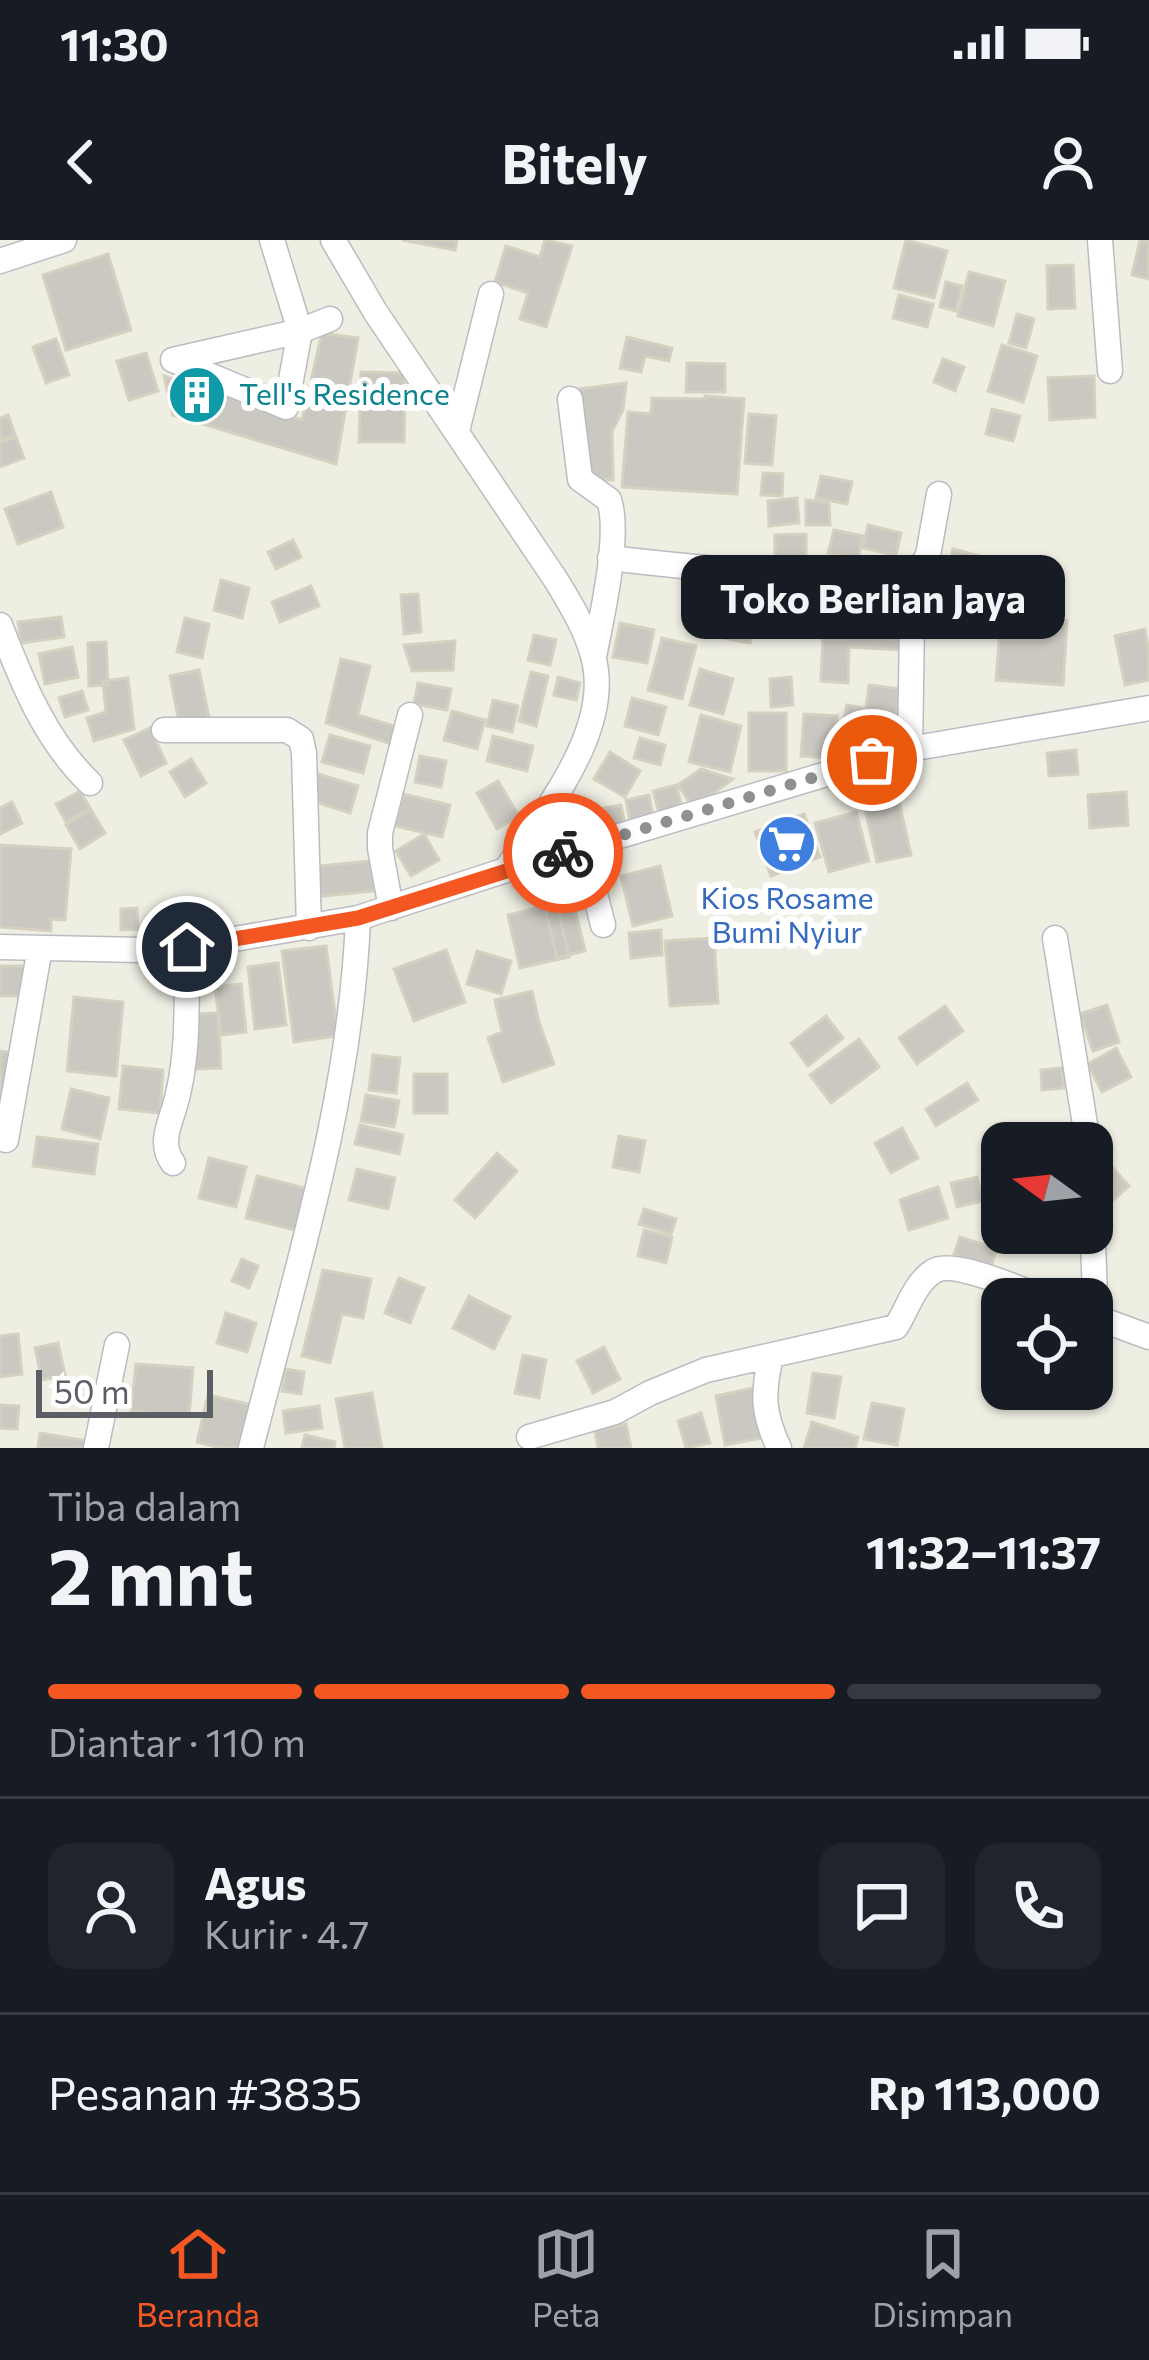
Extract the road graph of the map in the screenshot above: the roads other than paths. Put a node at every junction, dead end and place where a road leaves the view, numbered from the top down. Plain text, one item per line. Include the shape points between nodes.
1 (64, 240) edge
2 (272, 240) edge
3 (333, 240) edge
4 (1100, 240) edge
5 (6, 253) edge
6 (491, 294) dead end
7 (330, 320) dead end
8 (300, 331) junction
9 (1110, 371) dead end
10 (570, 399) dead end
11 (457, 431) junction
12 (939, 494) dead end
13 (610, 557) junction
14 (916, 576) junction
15 (0, 625) edge
16 (594, 657) junction
17 (1149, 707) edge
18 (410, 715) dead end
19 (164, 730) dead end
20 (910, 749) junction
21 (90, 783) dead end
22 (584, 847) junction
23 (506, 870) junction
24 (391, 908) junction
25 (358, 918) junction
26 (603, 925) dead end
27 (309, 928) junction
28 (1055, 938) dead end
29 (0, 946) edge
30 (187, 947) junction
31 (40, 948) junction
32 (1085, 1122) edge
33 (6, 1140) dead end
34 (173, 1163) dead end
35 (984, 1278) edge
36 (1113, 1324) edge
37 (1149, 1337) edge
38 (117, 1345) dead end
39 (771, 1358) junction
40 (529, 1437) dead end
41 (95, 1448) edge
42 (251, 1448) edge
43 (779, 1448) edge

1 - 5 street
2 - 8 street
3 - 11 street
4 - 9 street
6 - 11 street
7 - 8 street
8 - 8 street via 286,407 173,360 279,336
10 - 13 street via 580,479 613,508
11 - 16 street via 556,580
12 - 14 street via 928,556
13 - 14 street via 734,573
13 - 16 street
14 - 20 street
15 - 21 street via 41,719
16 - 23 street via 588,733
17 - 20 street
18 - 24 street via 380,833
19 - 27 street via 287,730 301,739
20 - 22 street
22 - 23 street
22 - 26 street
23 - 24 street
24 - 25 street
25 - 27 street
25 - 42 street via 330,1133
27 - 30 street
28 - 32 street
29 - 31 street
30 - 31 street
30 - 34 street via 185,1063 166,1137
31 - 33 street
35 - 39 street via 934,1270 896,1328
36 - 37 street
38 - 41 street
39 - 40 street via 706,1370 615,1412
39 - 43 street via 765,1410

